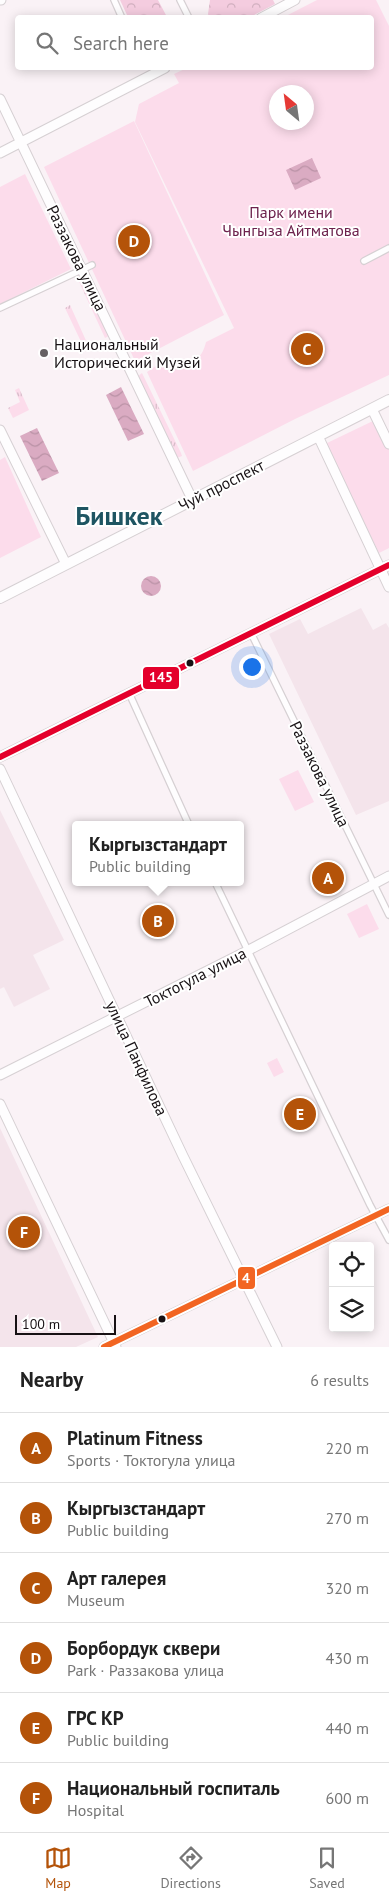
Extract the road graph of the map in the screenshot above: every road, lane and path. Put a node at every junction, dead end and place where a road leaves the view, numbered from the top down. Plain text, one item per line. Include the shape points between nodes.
1 (114, 0) edge
2 (180, 0) edge
3 (296, 0) edge
4 (121, 15) edge
5 (188, 15) edge
6 (267, 15) edge
7 (147, 72) edge
8 (0, 99) edge
9 (22, 142) junction
10 (0, 153) edge
11 (389, 248) edge
12 (364, 262) dead end
13 (92, 265) dead end
14 (83, 269) junction
15 (0, 308) edge
16 (389, 400) edge
17 (372, 409) junction
18 (0, 430) edge
19 (318, 436) junction
20 (389, 444) edge
21 (192, 499) junction
22 (66, 564) junction
23 (385, 567) edge
24 (389, 587) edge
25 (0, 598) edge
26 (251, 633) junction
27 (129, 694) junction
28 (0, 757) edge
29 (0, 768) edge
30 (187, 821) edge
31 (389, 876) edge
32 (374, 884) junction
33 (217, 886) edge
34 (389, 915) edge
35 (247, 951) junction
36 (118, 1017) junction
37 (0, 1075) edge
38 (0, 1104) edge
39 (389, 1209) edge
40 (376, 1216) junction
41 (389, 1240) edge
42 (245, 1280) junction
43 (115, 1345) edge
44 (104, 1347) edge
45 (277, 1347) edge

1 - 4 street
2 - 5 street
3 - 6 street
7 - 9 street
8 - 9 street, Раззакова улица
9 - 10 street
9 - 14 street, Раззакова улица
11 - 12 street
13 - 14 street
14 - 15 street
14 - 21 street, Раззакова улица
16 - 17 main road, Чуй проспект
17 - 19 main road, Чуй проспект
17 - 20 street
18 - 22 street
19 - 21 main road, Чуй проспект
19 - 23 street
21 - 22 main road, Чуй проспект
22 - 25 main road, Чуй проспект
23 - 24 street
23 - 26 street
26 - 27 street
26 - 32 street, Раззакова улица
27 - 28 street
27 - 30 street
29 - 36 street, улица Панфилова
31 - 32 street, Токтогула улица
32 - 34 street, Раззакова улица
32 - 35 street, Токтогула улица
33 - 35 street
35 - 36 street, Токтогула улица
35 - 40 street
36 - 37 street, Токтогула улица
36 - 42 street, улица Панфилова
38 - 43 street
39 - 40 street
40 - 41 street
40 - 42 street
42 - 43 street
42 - 45 street, улица Панфилова
43 - 44 street

